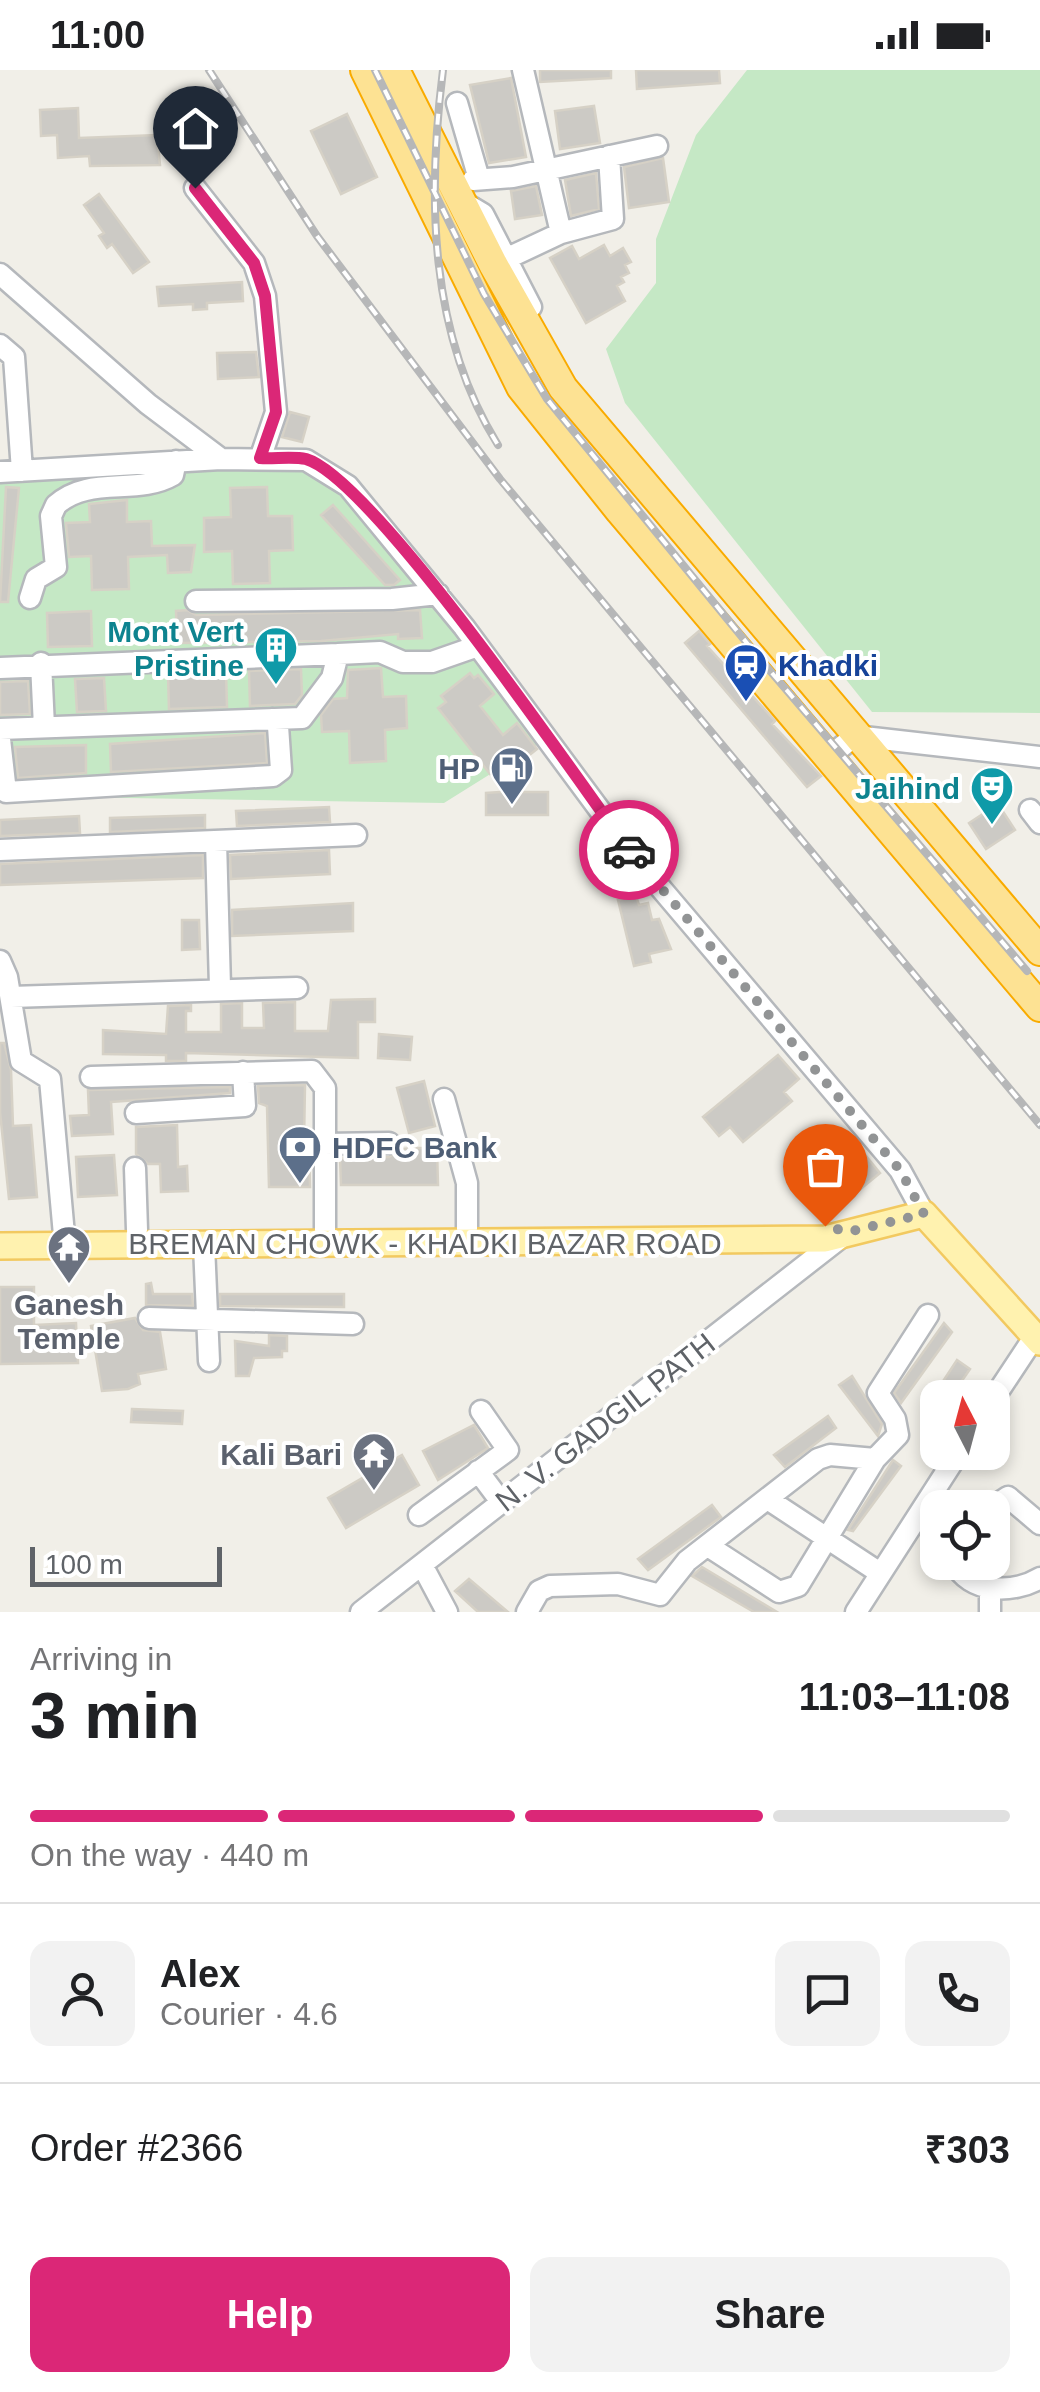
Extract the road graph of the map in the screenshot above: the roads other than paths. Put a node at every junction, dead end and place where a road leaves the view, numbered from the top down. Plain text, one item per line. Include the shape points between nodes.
1 (365, 70) edge
2 (396, 70) edge
3 (522, 70) edge
4 (458, 103) dead end
5 (658, 146) dead end
6 (436, 149) junction
7 (609, 156) junction
8 (410, 162) junction
9 (546, 169) junction
10 (472, 187) junction
11 (195, 188) dead end
12 (561, 234) junction
13 (500, 261) junction
14 (0, 274) edge
15 (0, 346) edge
16 (221, 458) junction
17 (260, 458) junction
18 (176, 461) junction
19 (22, 470) junction
20 (0, 472) edge
21 (438, 594) junction
22 (30, 598) dead end
23 (196, 602) dead end
24 (478, 646) junction
25 (338, 654) junction
26 (41, 664) junction
27 (0, 668) edge
28 (272, 719) junction
29 (44, 727) junction
30 (0, 729) edge
31 (855, 736) junction
32 (0, 740) edge
33 (830, 756) junction
34 (1040, 756) edge
35 (356, 835) dead end
36 (216, 841) junction
37 (0, 850) edge
38 (1040, 951) edge
39 (0, 961) edge
40 (220, 987) junction
41 (297, 988) dead end
42 (11, 997) junction
43 (1040, 1007) edge
44 (8, 1028) edge
45 (243, 1072) junction
46 (91, 1078) dead end
47 (444, 1099) dead end
48 (136, 1113) dead end
49 (389, 1143) dead end
50 (325, 1144) junction
51 (135, 1168) dead end
52 (924, 1214) junction
53 (467, 1229) junction
54 (0, 1230) edge
55 (138, 1230) junction
56 (326, 1230) junction
57 (848, 1232) junction
58 (64, 1238) junction
59 (0, 1246) edge
60 (204, 1246) junction
61 (928, 1315) dead end
62 (149, 1318) dead end
63 (206, 1319) junction
64 (353, 1324) dead end
65 (1038, 1339) edge
66 (209, 1361) dead end
67 (1008, 1380) edge
68 (480, 1411) dead end
69 (875, 1459) junction
70 (947, 1470) edge
71 (478, 1471) junction
72 (768, 1500) junction
73 (1010, 1500) edge
74 (502, 1503) junction
75 (420, 1514) dead end
76 (1040, 1524) edge
77 (824, 1536) junction
78 (708, 1546) junction
79 (422, 1565) junction
80 (880, 1573) junction
81 (1040, 1578) edge
82 (975, 1580) edge
83 (990, 1589) junction
84 (639, 1590) junction
85 (361, 1612) edge
86 (447, 1612) edge
87 (527, 1612) edge
88 (636, 1612) edge
89 (856, 1612) edge
90 (990, 1612) edge

1 - 8 highway
2 - 6 highway
3 - 9 street
4 - 10 street
5 - 7 street
6 - 8 highway
6 - 10 highway
7 - 9 street
7 - 12 street via 613,219
8 - 33 highway via 521,387
9 - 10 street
9 - 12 street
10 - 13 highway
11 - 17 street via 254,263 265,296 276,412
12 - 13 street
13 - 31 highway via 563,388
14 - 16 street via 148,404
15 - 19 street via 15,364
16 - 17 street
16 - 18 street
17 - 21 street via 306,460 348,486
18 - 19 street
18 - 22 street via 173,476 160,482 97,487 56,504 56,567 36,578
19 - 20 street
21 - 23 street
21 - 24 street
24 - 25 street via 432,662 403,662 380,652
24 - 52 street via 636,859 900,1170
25 - 26 street
25 - 28 street via 332,678 302,718
26 - 27 street
26 - 29 street
28 - 29 street
28 - 32 street via 281,770 273,776 6,792
29 - 30 street
31 - 33 street
31 - 34 street
31 - 38 highway
33 - 43 highway
35 - 36 street
36 - 37 street
36 - 40 street
39 - 42 street
40 - 41 street
40 - 42 street
42 - 44 street
44 - 58 street via 20,1061 50,1079
45 - 46 street
45 - 48 street via 245,1106
45 - 50 street via 305,1069 317,1076 325,1088
47 - 53 street via 467,1184
49 - 50 street
50 - 56 street
51 - 55 street
52 - 57 main road, BREMAN CHOWK - KHADKI BAZAR ROAD
52 - 65 main road
53 - 56 main road, BREMAN CHOWK - KHADKI BAZAR ROAD
53 - 57 main road, BREMAN CHOWK - KHADKI BAZAR ROAD via 825,1226
54 - 58 main road, BREMAN CHOWK - KHADKI BAZAR ROAD
55 - 56 main road, BREMAN CHOWK - KHADKI BAZAR ROAD
55 - 58 main road, BREMAN CHOWK - KHADKI BAZAR ROAD
57 - 60 main road, BREMAN CHOWK - KHADKI BAZAR ROAD via 825,1239
57 - 74 street, N. V. GADGIL PATH
58 - 59 main road, BREMAN CHOWK - KHADKI BAZAR ROAD
58 - 60 main road, BREMAN CHOWK - KHADKI BAZAR ROAD
60 - 63 street
61 - 69 street via 880,1388 880,1400 899,1429
62 - 63 street
63 - 64 street
63 - 66 street
65 - 67 street
68 - 71 street via 508,1450
69 - 72 street via 825,1455
69 - 77 street
70 - 80 street
71 - 74 street
71 - 75 street
72 - 77 street
72 - 78 street
73 - 76 street
74 - 79 street, N. V. GADGIL PATH
77 - 78 street via 798,1586 785,1592
77 - 80 street
78 - 84 street via 687,1561 663,1594
79 - 85 street, N. V. GADGIL PATH
79 - 86 street
80 - 89 street
81 - 83 street
82 - 83 street
83 - 90 street
84 - 87 street via 618,1584 546,1586
84 - 88 street

